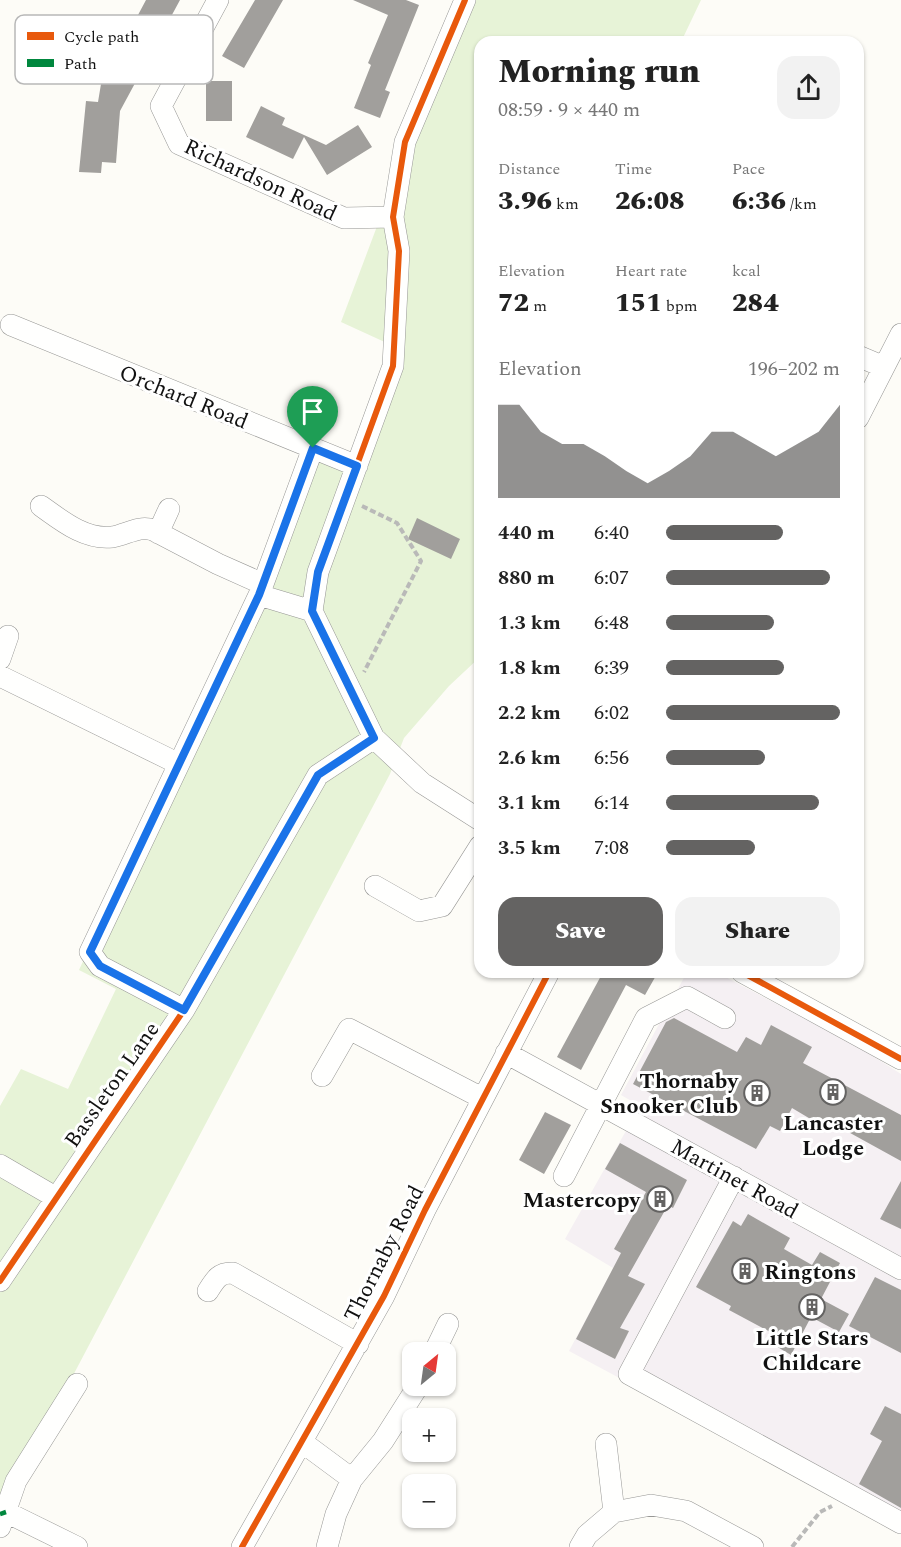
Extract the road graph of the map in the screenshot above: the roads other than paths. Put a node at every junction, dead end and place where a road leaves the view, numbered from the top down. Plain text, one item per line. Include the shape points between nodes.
1 (218, 0) edge
2 (465, 0) edge
3 (210, 15) edge
4 (172, 84) edge
5 (393, 217) junction
6 (11, 325) dead end
7 (901, 334) edge
8 (864, 359) edge
9 (884, 368) junction
10 (864, 406) edge
11 (313, 448) junction
12 (357, 466) junction
13 (41, 506) dead end
14 (169, 509) dead end
15 (158, 533) junction
16 (261, 589) junction
17 (312, 611) junction
18 (8, 636) dead end
19 (0, 659) edge
20 (0, 676) edge
21 (374, 738) junction
22 (178, 764) junction
23 (474, 816) edge
24 (474, 860) edge
25 (375, 886) dead end
26 (544, 978) edge
27 (753, 978) edge
28 (184, 1010) junction
29 (725, 1018) dead end
30 (506, 1053) junction
31 (901, 1059) edge
32 (322, 1076) dead end
33 (482, 1098) junction
34 (601, 1105) junction
35 (0, 1166) edge
36 (564, 1176) dead end
37 (734, 1177) junction
38 (55, 1197) junction
39 (901, 1269) edge
40 (0, 1281) edge
41 (208, 1291) dead end
42 (448, 1324) dead end
43 (439, 1342) edge
44 (358, 1344) junction
45 (77, 1383) dead end
46 (412, 1396) edge
47 (302, 1442) junction
48 (606, 1444) dead end
49 (352, 1479) junction
50 (614, 1512) junction
51 (3, 1519) edge
52 (901, 1523) edge
53 (77, 1547) edge
54 (242, 1547) edge
55 (327, 1547) edge
56 (580, 1547) edge
57 (753, 1547) edge

1 - 3 street, Richardson Road
2 - 5 street via 405,142
4 - 5 street, Richardson Road via 161,105 179,144 344,218
5 - 12 street via 399,251 393,366
6 - 11 street, Orchard Road
7 - 9 street
8 - 9 street
9 - 10 street
11 - 12 street, Orchard Road
11 - 16 street
12 - 17 street via 318,572
13 - 15 street via 68,526 94,536 112,537 146,528
14 - 15 street
15 - 16 street
16 - 17 street
16 - 22 street
17 - 21 street
18 - 19 street
20 - 22 street
21 - 23 street via 422,783
21 - 28 street, Bassleton Lane via 318,775
22 - 28 street via 90,952 100,966
24 - 25 street via 442,906 419,911
26 - 30 street, Thornaby Road
27 - 31 street
28 - 38 street, Bassleton Lane
29 - 34 street via 687,997 646,1018
30 - 33 street, Thornaby Road
30 - 34 street, Martinet Road
32 - 33 street via 349,1029
33 - 44 street, Thornaby Road
34 - 36 street
34 - 37 street, Martinet Road
35 - 38 street
37 - 39 street, Martinet Road
37 - 52 street via 630,1374
38 - 40 street, Bassleton Lane
41 - 44 street via 224,1272 233,1274
42 - 43 street
44 - 47 street, Thornaby Road
45 - 51 street via 16,1481
46 - 49 street via 383,1441
47 - 49 street
47 - 54 street, Thornaby Road
48 - 50 street
49 - 55 street
50 - 56 street via 587,1535
50 - 57 street via 651,1505 686,1511
51 - 53 street

